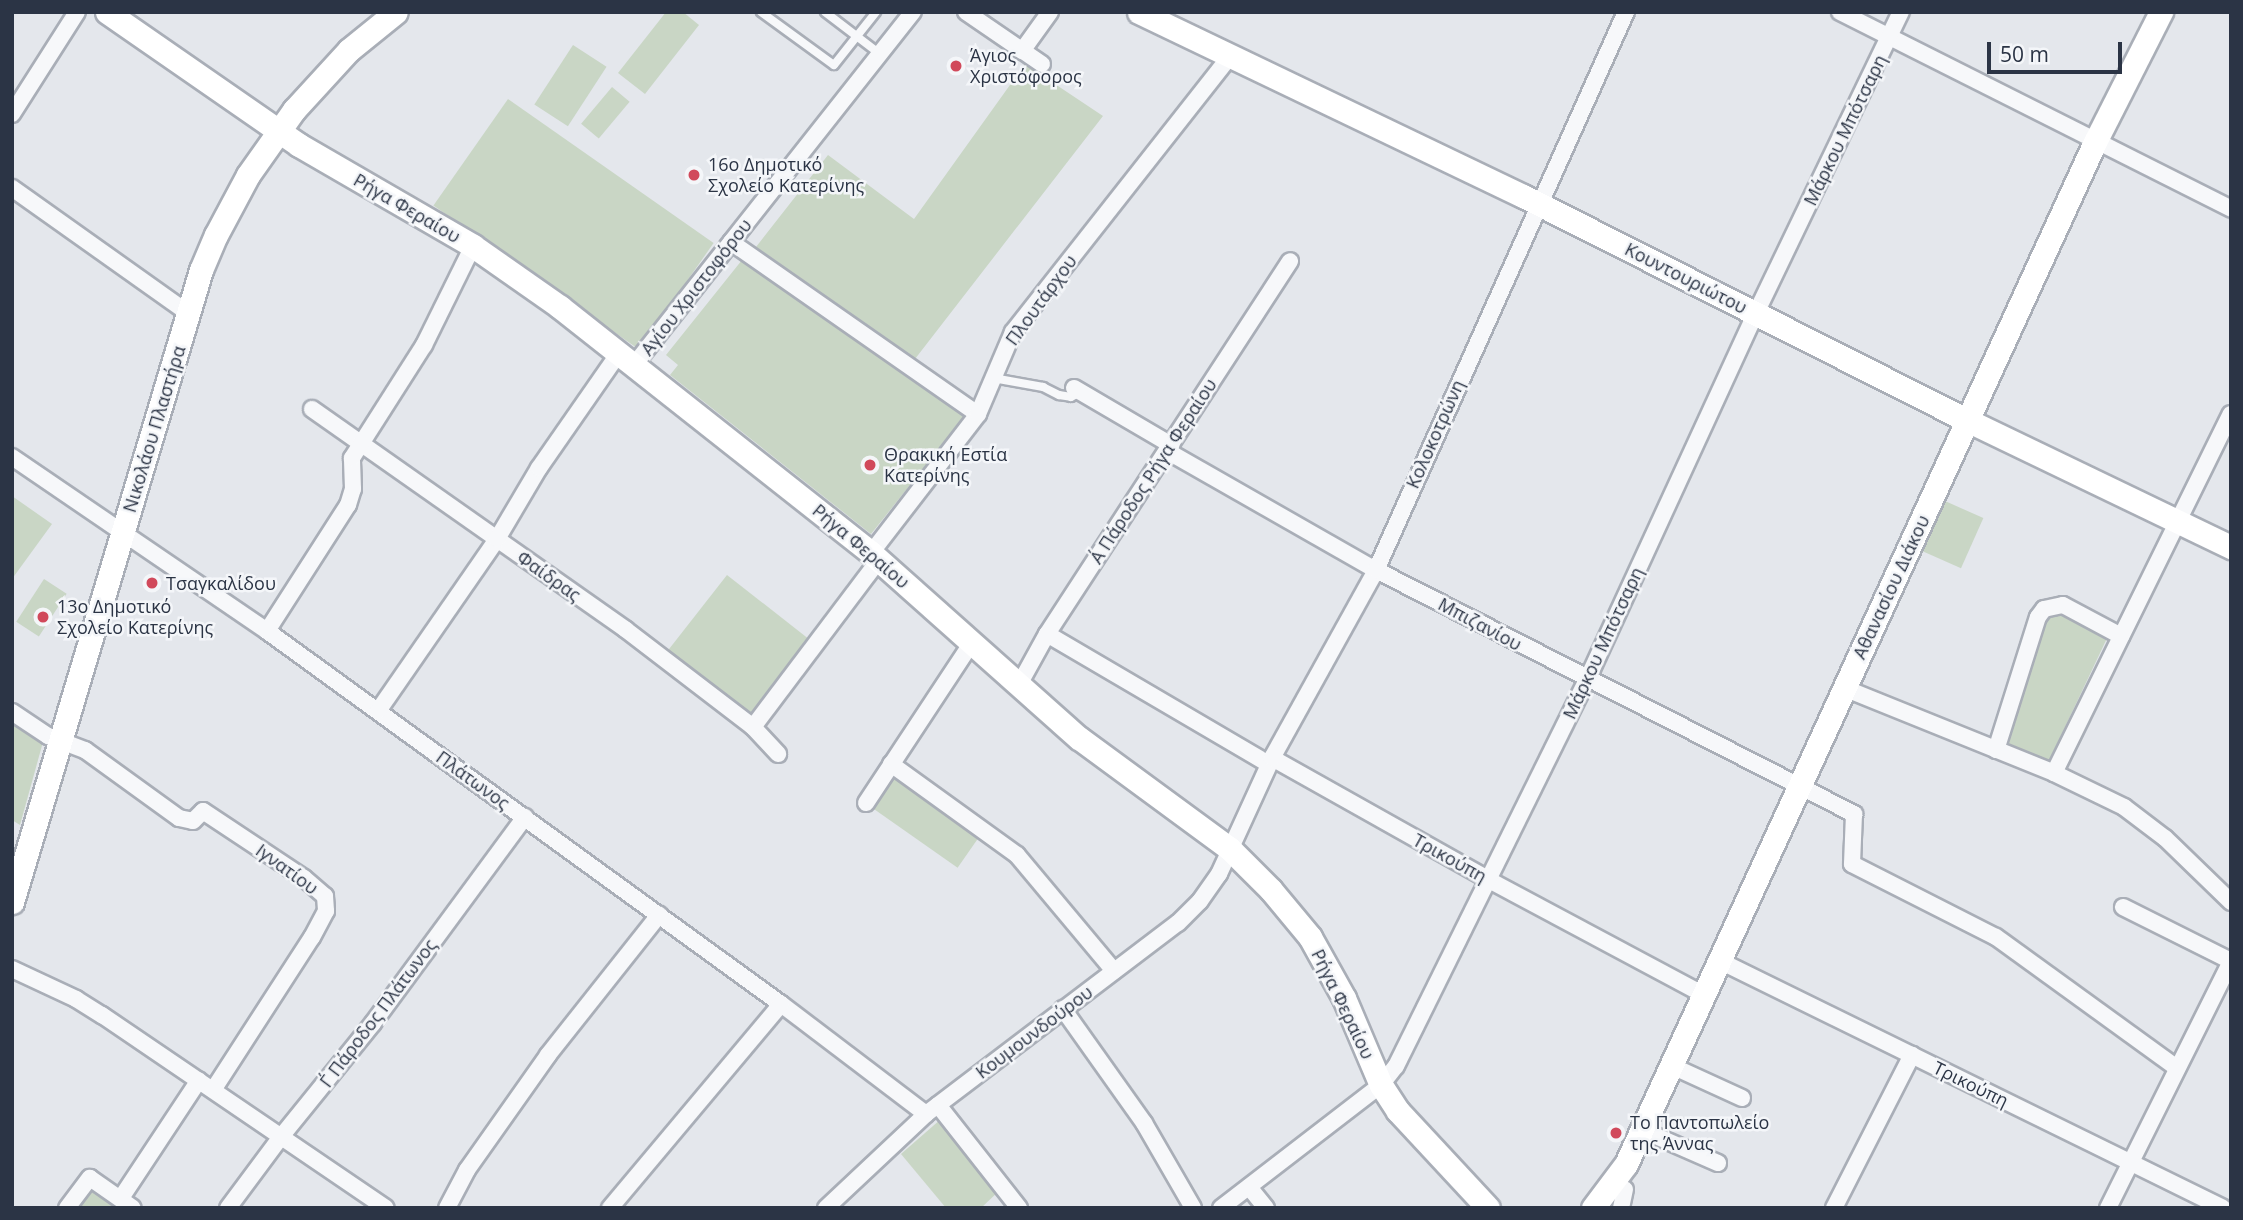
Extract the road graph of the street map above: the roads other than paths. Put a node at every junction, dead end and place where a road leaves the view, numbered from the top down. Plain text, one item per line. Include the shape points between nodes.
1 (76, 12) edge
2 (107, 12) edge
3 (396, 12) edge
4 (761, 12) edge
5 (825, 12) edge
6 (876, 12) edge
7 (913, 12) edge
8 (966, 12) edge
9 (1050, 12) edge
10 (1139, 12) edge
11 (1626, 12) edge
12 (1840, 12) edge
13 (1901, 12) edge
14 (2161, 12) edge
15 (856, 36) junction
16 (1890, 36) junction
17 (1022, 51) junction
18 (880, 54) junction
19 (1229, 58) junction
20 (1042, 64) dead end
21 (14, 106) edge
22 (278, 130) junction
23 (2095, 142) junction
24 (12, 188) edge
25 (1538, 203) junction
26 (2231, 209) edge
27 (731, 242) junction
28 (473, 246) junction
29 (1290, 261) dead end
30 (1756, 313) junction
31 (189, 314) junction
32 (627, 359) junction
33 (991, 377) junction
34 (1077, 390) joint
35 (312, 409) dead end
36 (978, 414) junction
37 (2231, 414) edge
38 (1967, 420) junction
39 (360, 445) junction
40 (1169, 448) junction
41 (12, 457) edge
42 (2178, 521) junction
43 (123, 533) junction
44 (497, 539) junction
45 (2231, 547) edge
46 (875, 557) junction
47 (1376, 570) junction
48 (267, 631) junction
49 (1047, 634) junction
50 (2121, 636) junction
51 (973, 641) junction
52 (1587, 680) junction
53 (1020, 683) junction
54 (1844, 688) junction
55 (378, 711) junction
56 (12, 712) edge
57 (753, 727) junction
58 (60, 741) junction
59 (1996, 750) junction
60 (778, 754) dead end
61 (1271, 761) junction
62 (891, 764) junction
63 (2054, 773) junction
64 (1798, 789) junction
65 (866, 803) dead end
66 (525, 817) junction
67 (20, 848) edge
68 (1229, 848) junction
69 (1489, 880) junction
70 (12, 902) edge
71 (2231, 902) edge
72 (2123, 907) dead end
73 (659, 915) junction
74 (1720, 961) junction
75 (2231, 961) edge
76 (12, 969) edge
77 (1114, 971) junction
78 (1704, 995) junction
79 (781, 1004) junction
80 (1063, 1009) junction
81 (1912, 1055) junction
82 (1672, 1066) junction
83 (2177, 1068) junction
84 (199, 1080) junction
85 (1381, 1085) junction
86 (213, 1090) junction
87 (1742, 1098) dead end
88 (932, 1109) junction
89 (1642, 1130) junction
90 (280, 1138) junction
91 (2131, 1161) junction
92 (1718, 1163) dead end
93 (1626, 1164) junction
94 (1248, 1186) junction
95 (1623, 1198) edge
96 (127, 1203) edge
97 (67, 1208) edge
98 (228, 1208) edge
99 (386, 1208) edge
100 (447, 1208) edge
101 (610, 1208) edge
102 (826, 1208) edge
103 (1019, 1208) edge
104 (1193, 1208) edge
105 (1221, 1208) edge
106 (1266, 1208) edge
107 (1488, 1208) edge
108 (1593, 1208) edge
109 (1606, 1208) edge
110 (1834, 1208) edge
111 (2108, 1208) edge
112 (2222, 1208) edge

1 - 21 street
2 - 22 street, Ρήγα Φεραίου
3 - 22 street, Νικολάου Πλαστήρα via 327,70
4 - 15 lane via 834,65
5 - 15 lane
6 - 15 lane
7 - 18 street, Αγίου Χριστοφόρου
8 - 17 street
9 - 17 street
10 - 19 street, Κουντουριώτου
11 - 25 street, Κολοκοτρώνη
12 - 16 street
13 - 16 street, Μάρκου Μπότσαρη
14 - 23 street, Αθανασίου Διάκου
15 - 18 lane
16 - 23 street
16 - 30 street, Μάρκου Μπότσαρη
17 - 20 street
18 - 27 street, Αγίου Χριστοφόρου
19 - 25 street, Κουντουριώτου
19 - 33 street, Πλουτάρχου via 1013,332
22 - 28 street, Ρήγα Φεραίου
22 - 31 street, Νικολάου Πλαστήρα via 216,235
23 - 26 street
23 - 38 street, Αθανασίου Διάκου
24 - 31 street
25 - 30 street, Κουντουριώτου
25 - 47 street, Κολοκοτρώνη
27 - 32 street, Αγίου Χριστοφόρου
27 - 36 street
28 - 32 street, Ρήγα Φεραίου
28 - 39 street via 424,345
29 - 40 street, Α΄ Πάροδος Ρήγα Φεραίου
30 - 38 street, Κουντουριώτου
30 - 52 street, Μάρκου Μπότσαρη
31 - 43 street, Νικολάου Πλαστήρα
32 - 44 street, Αγίου Χριστοφόρου via 539,468
32 - 46 street, Ρήγα Φεραίου
33 - 34 lane via 1043,387 1059,396 1071,397
33 - 36 street, Πλουτάρχου
34 - 40 street, Μπιζανίου
35 - 39 street, Φαίδρας
36 - 46 street, Πλουτάρχου
37 - 42 street
38 - 42 street, Κουντουριώτου
38 - 54 street, Αθανασίου Διάκου
39 - 44 street, Φαίδρας
39 - 48 street via 352,458 353,489 348,505
40 - 47 street, Μπιζανίου
40 - 49 street, Α΄ Πάροδος Ρήγα Φεραίου
41 - 43 street, Πλάτωνος
42 - 45 street, Κουντουριώτου
42 - 50 street
43 - 48 street, Πλάτωνος
43 - 58 street, Νικολάου Πλαστήρα
44 - 55 street, Αγίου Χριστοφόρου
44 - 57 street, Φαίδρας
46 - 51 street, Ρήγα Φεραίου
46 - 57 street, Πλουτάρχου
47 - 52 street, Μπιζανίου
47 - 61 street, Κολοκοτρώνη
48 - 55 street, Πλάτωνος
49 - 53 street, Α΄ Πάροδος Ρήγα Φεραίου
49 - 61 street, Τρικούπη
50 - 59 street via 2063,605 2044,608
50 - 63 street
51 - 53 street, Ρήγα Φεραίου
51 - 62 street
52 - 64 street, Μπιζανίου
52 - 69 street, Μάρκου Μπότσαρη
53 - 68 street, Ρήγα Φεραίου via 1080,738
54 - 59 street
54 - 64 street, Αθανασίου Διάκου
55 - 66 street, Πλάτωνος
56 - 58 street
57 - 60 street, Φαίδρας
58 - 67 street, Νικολάου Πλαστήρα
58 - 86 street, Ιγνατίου via 85,750 179,818 193,821 204,811 325,897 326,911 312,937
59 - 63 street
61 - 68 street, Κολοκοτρώνη
61 - 69 street, Τρικούπη
62 - 65 street
62 - 77 street via 1017,855
63 - 71 street via 2124,807 2165,838
64 - 74 street, Αθανασίου Διάκου
64 - 83 street, Μπιζανίου via 1854,814 1852,864 1996,937
66 - 73 street, Πλάτωνος
66 - 90 street, Γ΄ Πάροδος Πλάτωνος via 373,1023
67 - 70 street, Νικολάου Πλαστήρα
68 - 77 street, Κουμουνδούρου via 1219,874 1200,901
68 - 85 street, Ρήγα Φεραίου via 1310,937 1344,998
69 - 78 street, Τρικούπη
69 - 85 street, Μάρκου Μπότσαρη via 1395,1066
72 - 75 street
73 - 79 street, Πλάτωνος
73 - 100 street via 548,1055 467,1170
74 - 78 street, Αθανασίου Διάκου
74 - 81 street, Τρικούπη
75 - 83 street
76 - 84 street via 76,999
77 - 80 street, Κουμουνδούρου
78 - 82 street, Αθανασίου Διάκου
79 - 88 street, Πλάτωνος
79 - 101 street
80 - 88 street, Κουμουνδούρου
80 - 104 street via 1144,1123
81 - 91 street, Τρικούπη
81 - 110 street
82 - 87 street
82 - 89 street, Αθανασίου Διάκου
83 - 91 street
84 - 86 street
84 - 96 street
85 - 94 street, Μάρκου Μπότσαρη
85 - 107 street, Ρήγα Φεραίου via 1398,1111
86 - 90 street
88 - 102 street, Κουμουνδούρου
88 - 103 street, Πλάτωνος
89 - 92 street
89 - 93 street, Αθανασίου Διάκου
90 - 98 street, Γ΄ Πάροδος Πλάτωνος
90 - 99 street
91 - 111 street
91 - 112 street, Τρικούπη
93 - 95 street, Αθανασίου Διάκου
93 - 108 street, Αθανασίου Διάκου
94 - 105 street, Μάρκου Μπότσαρη
94 - 106 street
95 - 109 street, Αθανασίου Διάκου
96 - 97 street via 90,1178

